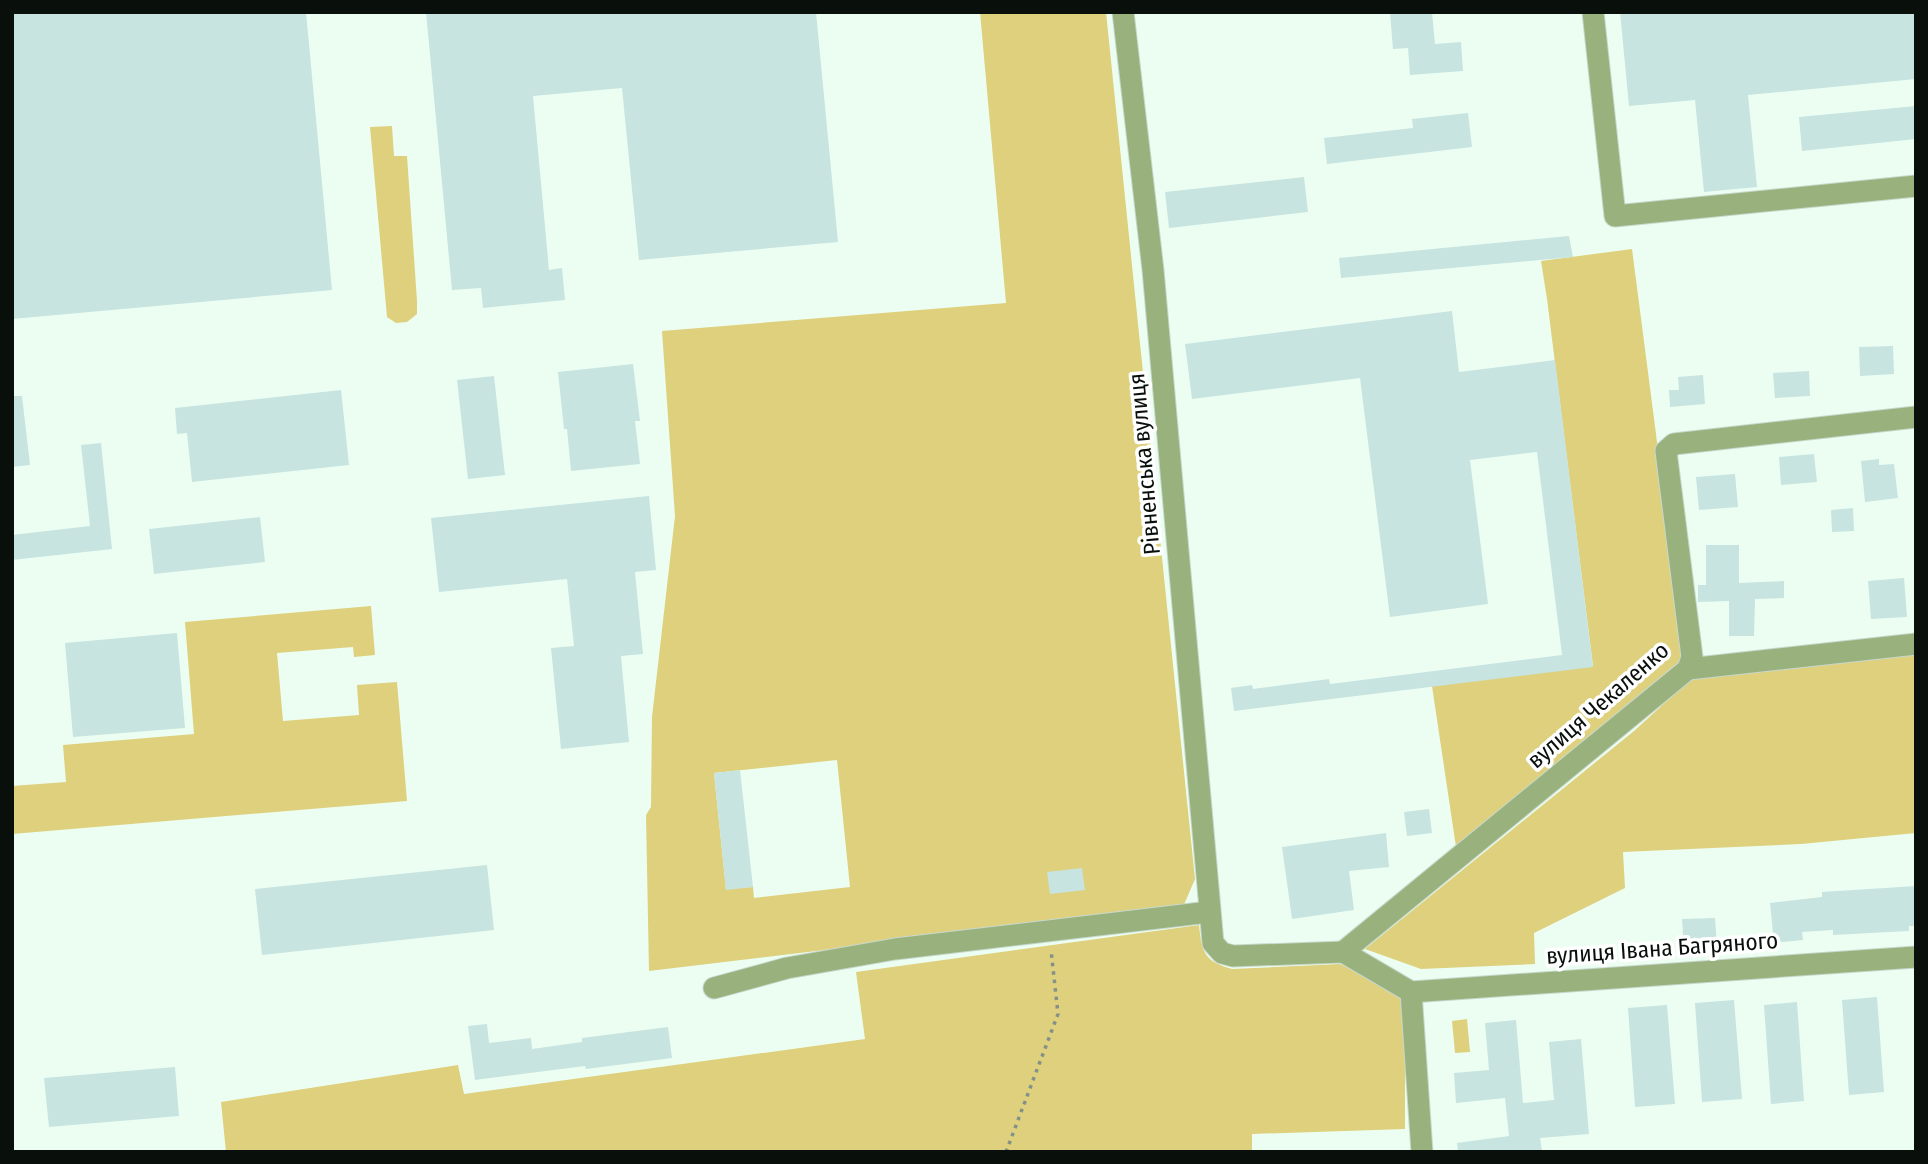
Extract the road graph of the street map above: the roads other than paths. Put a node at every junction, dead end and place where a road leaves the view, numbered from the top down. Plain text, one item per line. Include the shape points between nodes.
1 (1123, 12) edge
2 (1593, 12) edge
3 (1916, 186) edge
4 (1916, 417) edge
5 (1916, 644) edge
6 (1688, 669) junction
7 (1209, 912) junction
8 (1343, 952) junction
9 (1916, 957) edge
10 (714, 988) dead end
11 (1411, 992) junction
12 (1422, 1152) edge

1 - 7 street, Рівненська вулиця via 1153,270
2 - 3 street via 1615,216
4 - 6 street, вулиця Чекаленко via 1674,444 1666,451 1692,657
5 - 6 street
6 - 8 street, вулиця Чекаленко
7 - 8 street, Рівненська вулиця via 1213,943 1222,953
7 - 10 street via 881,952 787,968
8 - 11 street
9 - 11 street, вулиця Івана Багряного
11 - 12 street

